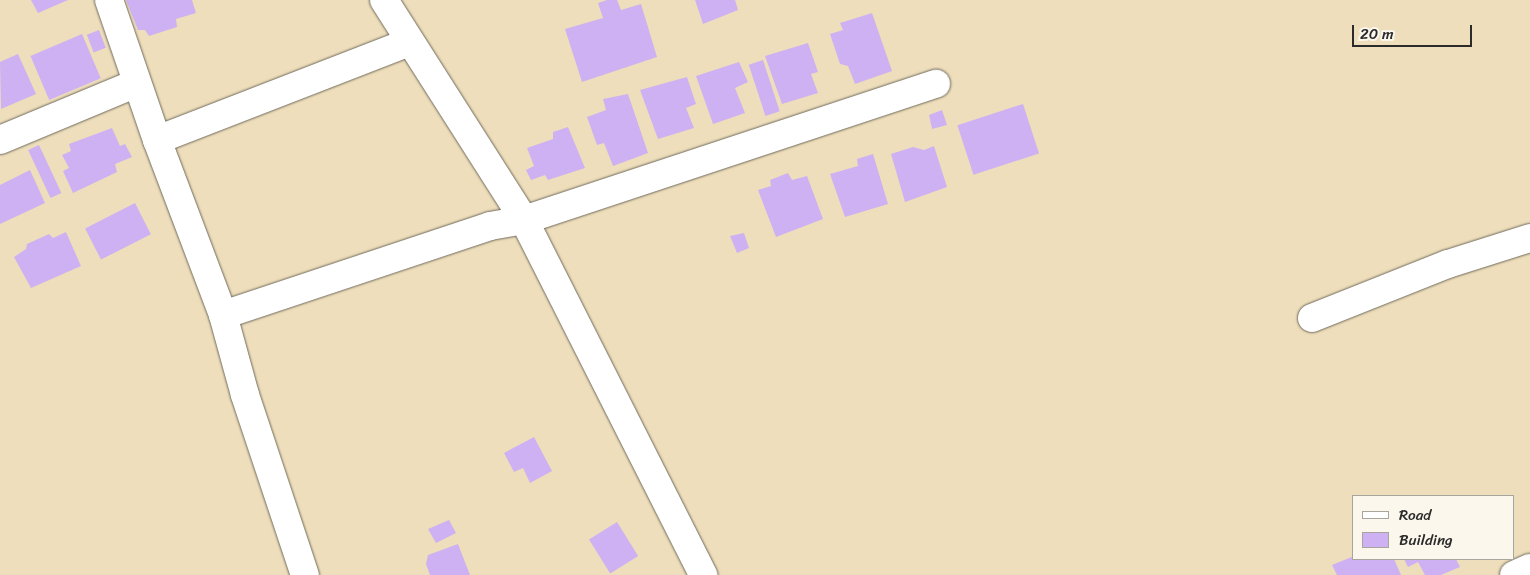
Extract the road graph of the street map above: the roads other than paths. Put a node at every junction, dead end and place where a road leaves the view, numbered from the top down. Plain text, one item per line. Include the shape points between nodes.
1 (110, 0) edge
2 (384, 0) edge
3 (410, 42) junction
4 (137, 83) junction
5 (936, 84) dead end
6 (0, 140) edge
7 (157, 140) junction
8 (524, 220) junction
9 (1530, 238) edge
10 (223, 315) junction
11 (1312, 318) dead end
12 (1530, 568) edge
13 (305, 575) edge
14 (703, 575) edge
15 (1514, 575) edge

1 - 4 street
2 - 3 street
3 - 7 street
3 - 8 street
4 - 6 street
4 - 7 street
5 - 8 street
7 - 10 street
8 - 10 street via 490,226
8 - 14 street
9 - 11 street via 1448,264
10 - 13 street via 245,395
12 - 15 street

